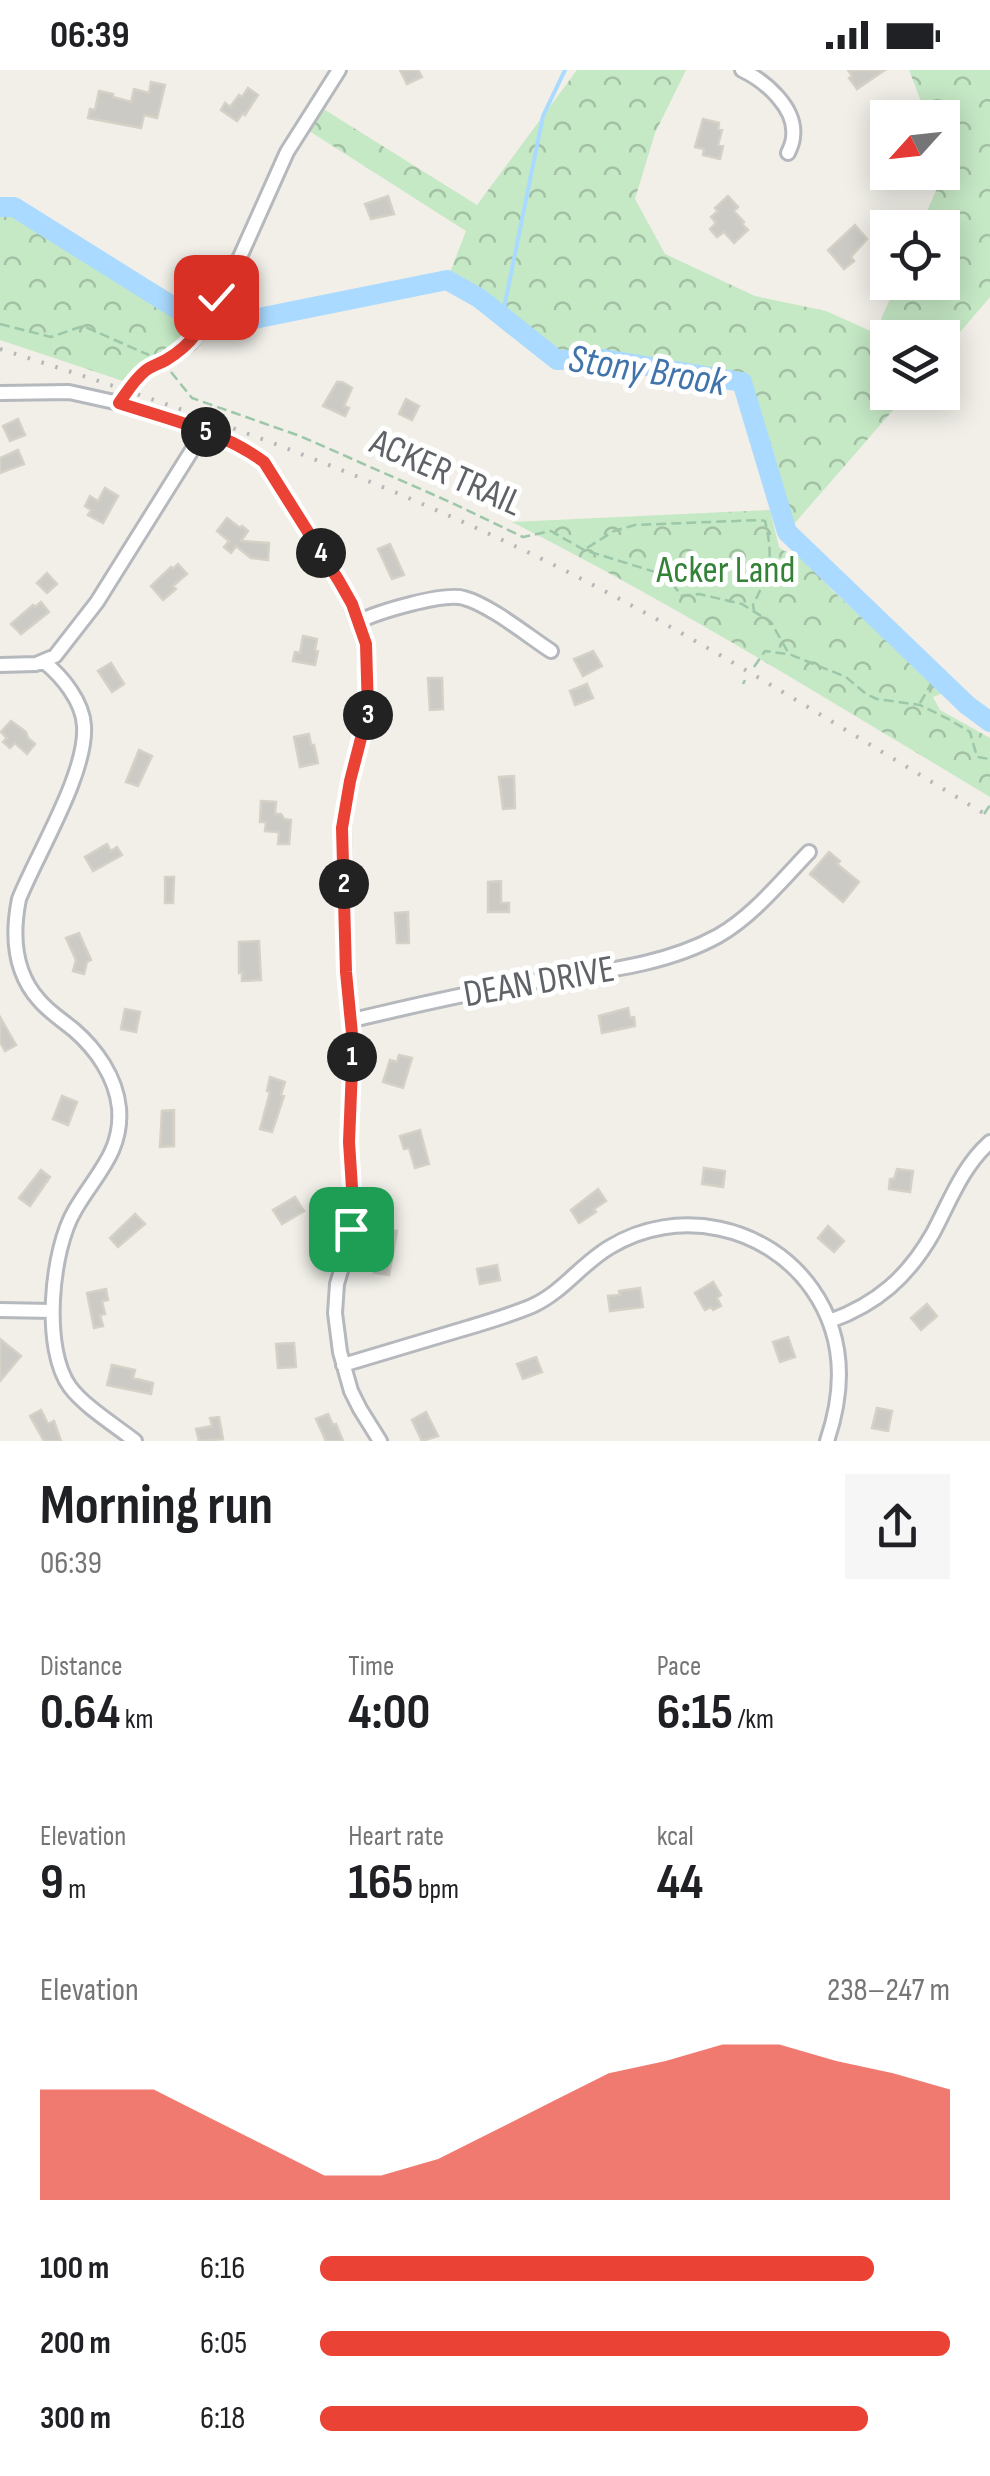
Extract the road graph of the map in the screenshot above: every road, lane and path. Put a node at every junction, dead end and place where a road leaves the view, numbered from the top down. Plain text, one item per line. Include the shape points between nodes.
1 (340, 70) edge
2 (742, 70) edge
3 (788, 153) dead end
4 (0, 324) edge
5 (163, 362) junction
6 (0, 393) edge
7 (119, 403) junction
8 (204, 431) junction
9 (584, 550) junction
10 (754, 611) junction
11 (358, 622) junction
12 (551, 651) dead end
13 (789, 654) junction
14 (44, 662) junction
15 (0, 665) edge
16 (754, 667) dead end
17 (931, 684) dead end
18 (920, 705) junction
19 (990, 759) edge
20 (990, 805) edge
21 (984, 814) dead end
22 (808, 852) dead end
23 (352, 1020) junction
24 (990, 1142) edge
25 (0, 1310) edge
26 (52, 1311) junction
27 (830, 1322) junction
28 (343, 1364) junction
29 (135, 1441) edge
30 (380, 1441) edge
31 (828, 1441) edge

1 - 5 street via 287,152 204,326
2 - 3 street via 782,104 794,135
4 - 5 path via 52,336 84,326
5 - 7 street via 147,369
5 - 9 path, ACKER TRAIL via 192,398 300,436 523,537 551,532
6 - 7 street via 68,392
7 - 8 street
8 - 11 street via 264,462
8 - 14 street via 97,602
9 - 10 path, ACKER TRAIL via 665,575 682,596 699,594
9 - 10 path via 635,524 760,520 770,541 770,564
10 - 13 path, ACKER TRAIL via 771,622
11 - 12 street via 375,612 465,598
11 - 23 street via 366,644 368,711 342,828
13 - 16 path via 764,651
13 - 18 path via 846,677 866,694
14 - 15 street
14 - 26 street via 83,718 82,756 19,899 18,960 39,1000 105,1066 119,1102 111,1156 66,1226
17 - 18 path
18 - 19 path via 970,732 977,757
20 - 21 path
22 - 23 street, DEAN DRIVE via 759,904 688,951
23 - 28 street via 353,1214 335,1313
24 - 27 street via 969,1165 902,1277 877,1300
25 - 26 street
26 - 29 street via 70,1387
27 - 28 street via 807,1282 773,1250 731,1231 670,1226 612,1246 526,1309
27 - 31 street via 840,1382
28 - 30 street via 355,1401

